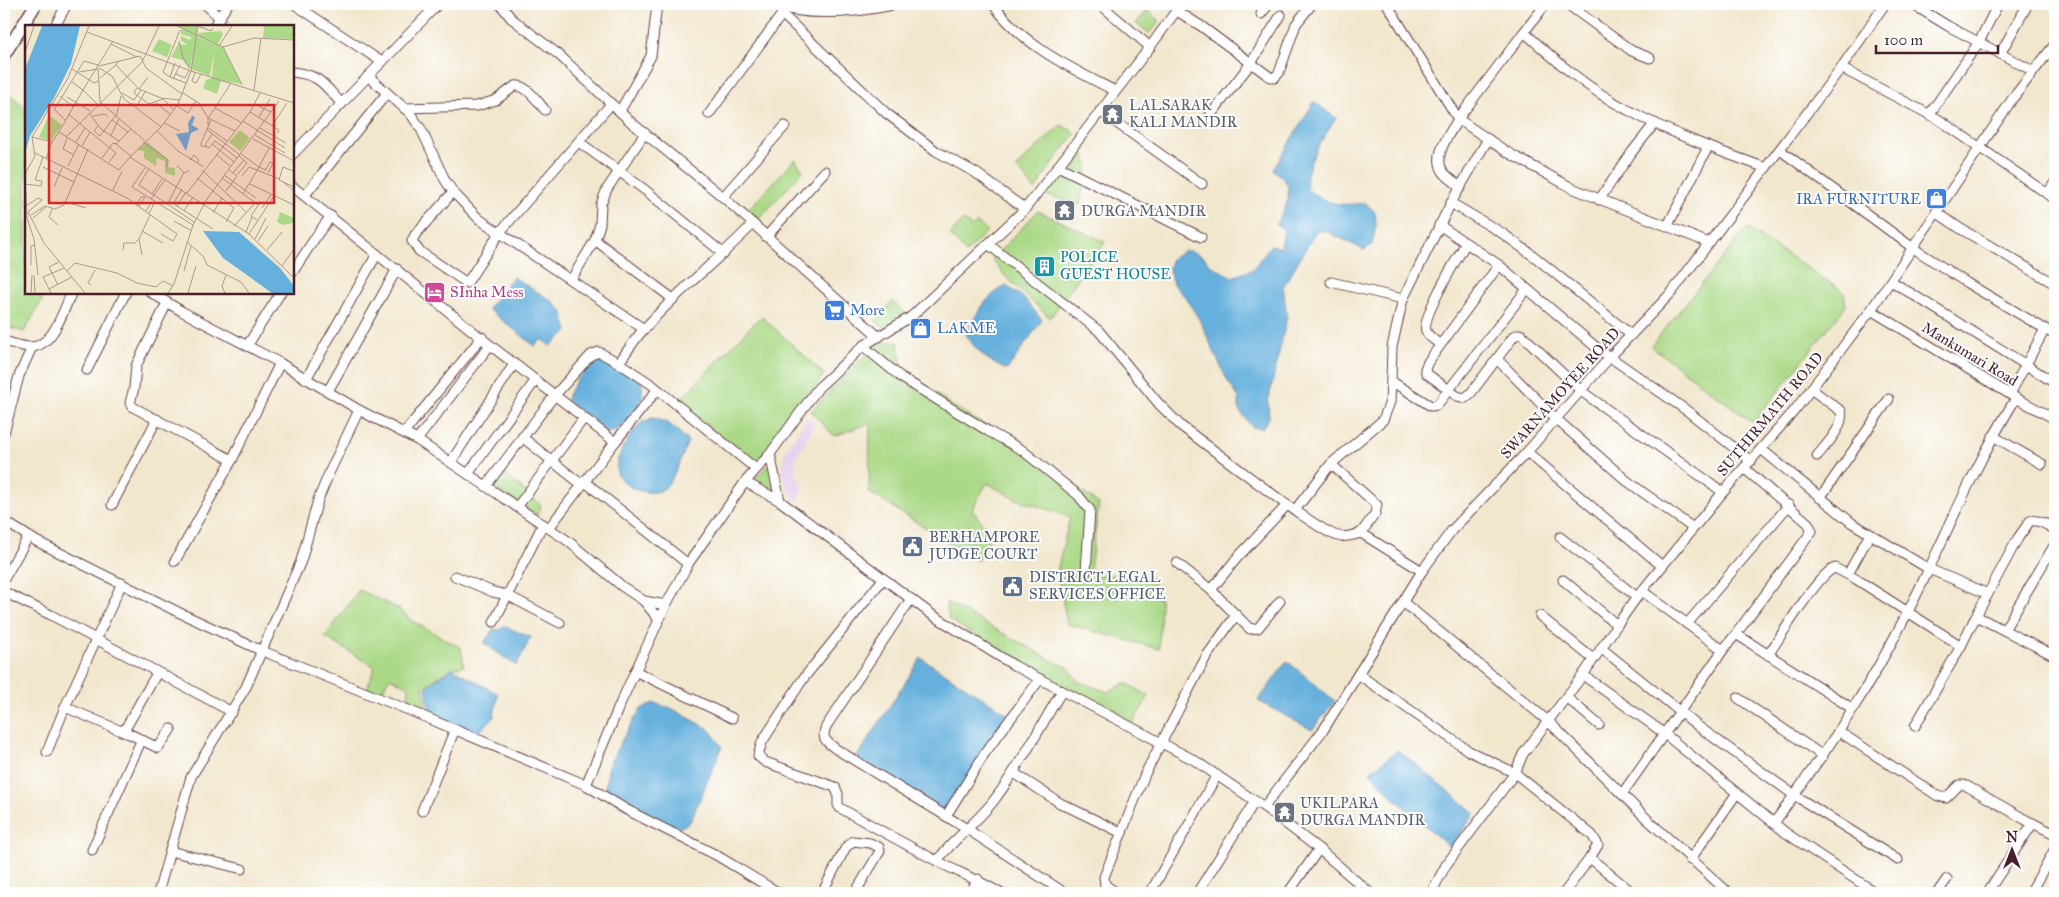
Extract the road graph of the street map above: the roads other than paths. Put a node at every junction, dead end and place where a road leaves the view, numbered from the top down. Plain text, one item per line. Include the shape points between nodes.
1 (36, 4) edge
2 (66, 4) edge
3 (205, 4) edge
4 (228, 4) edge
5 (294, 4) edge
6 (438, 4) edge
7 (500, 4) edge
8 (658, 4) edge
9 (771, 4) edge
10 (898, 4) edge
11 (993, 4) edge
12 (1100, 4) edge
13 (1269, 4) edge
14 (1312, 4) edge
15 (1387, 4) edge
16 (1546, 4) edge
17 (1567, 4) edge
18 (1885, 4) edge
19 (1912, 4) edge
20 (1998, 4) edge
21 (2028, 4) edge
22 (807, 8) edge
23 (1179, 8) edge
24 (784, 12) junction
25 (1261, 14) dead end
26 (1281, 15) dead end
27 (220, 18) junction
28 (26, 25) edge
29 (56, 25) edge
30 (215, 25) edge
31 (24, 28) edge
32 (1524, 32) junction
33 (1979, 42) junction
34 (2055, 44) edge
35 (1150, 47) junction
36 (4, 54) edge
37 (2000, 54) junction
38 (1650, 58) dead end
39 (382, 62) junction
40 (1251, 63) junction
41 (1841, 68) junction
42 (294, 72) edge
43 (2033, 72) junction
44 (368, 76) junction
45 (1116, 91) junction
46 (387, 93) junction
47 (342, 104) junction
48 (611, 104) junction
49 (404, 108) junction
50 (546, 110) dead end
51 (1100, 110) junction
52 (620, 111) junction
53 (709, 114) dead end
54 (1928, 115) junction
55 (1209, 117) dead end
56 (1458, 119) junction
57 (1655, 123) junction
58 (785, 126) dead end
59 (645, 134) junction
60 (1488, 139) junction
61 (578, 142) junction
62 (1708, 147) junction
63 (1979, 149) junction
64 (1780, 150) junction
65 (294, 153) edge
66 (1058, 166) junction
67 (1766, 168) junction
68 (619, 171) junction
69 (825, 171) dead end
70 (2055, 182) edge
71 (1202, 184) dead end
72 (1461, 187) junction
73 (294, 188) edge
74 (453, 192) junction
75 (305, 196) junction
76 (2051, 196) edge
77 (723, 197) junction
78 (1600, 200) junction
79 (1450, 203) junction
80 (1025, 209) junction
81 (1936, 212) junction
82 (331, 216) junction
83 (753, 224) junction
84 (1439, 225) junction
85 (1668, 225) junction
86 (500, 232) junction
87 (766, 237) junction
88 (1201, 237) dead end
89 (595, 240) junction
90 (1466, 243) junction
91 (988, 244) junction
92 (1709, 244) junction
93 (1912, 248) junction
94 (377, 254) junction
95 (724, 254) junction
96 (1499, 265) junction
97 (397, 269) junction
98 (294, 270) edge
99 (571, 280) junction
100 (1891, 281) junction
101 (1331, 282) dead end
102 (2055, 284) edge
103 (1527, 289) junction
104 (71, 294) edge
105 (125, 294) edge
106 (156, 294) edge
107 (280, 294) edge
108 (673, 299) junction
109 (1403, 299) junction
110 (168, 303) junction
111 (1871, 310) junction
112 (2045, 329) junction
113 (644, 330) junction
114 (1631, 335) junction
115 (2055, 335) edge
116 (879, 336) junction
117 (482, 338) junction
118 (4, 341) edge
119 (1440, 344) junction
120 (490, 345) junction
121 (247, 346) junction
122 (863, 346) junction
123 (32, 347) junction
124 (1610, 357) junction
125 (1497, 359) junction
126 (280, 363) junction
127 (618, 363) junction
128 (514, 364) junction
129 (2024, 365) junction
130 (87, 370) dead end
131 (306, 378) junction
132 (535, 381) junction
133 (1391, 381) junction
134 (2055, 383) edge
135 (1811, 389) junction
136 (657, 390) junction
137 (1449, 391) junction
138 (1580, 391) junction
139 (328, 392) junction
140 (554, 396) junction
141 (2013, 396) junction
142 (1889, 399) dead end
143 (359, 410) junction
144 (584, 418) junction
145 (157, 419) junction
146 (1556, 419) junction
147 (2055, 419) edge
148 (4, 433) edge
149 (404, 433) junction
150 (1993, 436) junction
151 (522, 437) junction
152 (417, 440) junction
153 (615, 442) junction
154 (1761, 449) junction
155 (1527, 452) junction
156 (770, 454) junction
157 (1817, 456) dead end
158 (232, 460) junction
159 (552, 461) junction
160 (1751, 461) junction
161 (451, 462) junction
162 (1331, 464) junction
163 (2042, 464) dead end
164 (1744, 468) junction
165 (756, 469) junction
166 (468, 474) junction
167 (745, 482) junction
168 (583, 483) junction
169 (486, 486) junction
170 (1723, 492) junction
171 (1820, 498) junction
172 (780, 501) junction
173 (112, 505) dead end
174 (1788, 505) junction
175 (517, 507) junction
176 (1291, 508) junction
177 (4, 522) edge
178 (546, 526) junction
179 (1692, 528) junction
180 (2055, 530) edge
181 (1361, 533) junction
182 (1870, 534) junction
183 (28, 537) junction
184 (1560, 537) dead end
185 (2055, 544) edge
186 (175, 561) dead end
187 (1177, 562) dead end
188 (688, 564) junction
189 (1662, 566) junction
190 (1929, 570) junction
191 (1422, 571) junction
192 (1086, 572) dead end
193 (1848, 574) junction
194 (455, 576) dead end
195 (4, 579) edge
196 (884, 579) junction
197 (1563, 580) dead end
198 (122, 582) junction
199 (1211, 590) junction
200 (4, 592) edge
201 (1640, 594) junction
202 (1988, 594) junction
203 (507, 595) junction
204 (911, 599) junction
205 (644, 601) junction
206 (1280, 601) dead end
207 (1403, 602) junction
208 (666, 606) junction
209 (1908, 613) junction
210 (1236, 615) junction
211 (1540, 616) dead end
212 (1976, 616) junction
213 (659, 620) junction
214 (494, 622) dead end
215 (560, 623) dead end
216 (1687, 624) junction
217 (1617, 625) junction
218 (2004, 630) junction
219 (1736, 634) junction
220 (96, 640) junction
221 (1961, 646) junction
222 (1601, 648) junction
223 (260, 650) junction
224 (1723, 650) junction
225 (1768, 655) junction
226 (2055, 656) edge
227 (1593, 659) junction
228 (636, 671) junction
229 (157, 673) junction
230 (1358, 674) junction
231 (1583, 675) junction
232 (1040, 680) junction
233 (1062, 691) junction
234 (1566, 697) junction
235 (1738, 698) dead end
236 (65, 707) junction
237 (1853, 709) junction
238 (232, 712) junction
239 (1680, 712) junction
240 (732, 718) dead end
241 (1548, 721) junction
242 (1599, 725) dead end
243 (1915, 726) dead end
244 (171, 729) dead end
245 (455, 729) junction
246 (1838, 731) junction
247 (126, 733) junction
248 (1664, 734) junction
249 (141, 741) junction
250 (1161, 743) junction
251 (47, 752) dead end
252 (1823, 756) junction
253 (1014, 773) junction
254 (1515, 773) junction
255 (1217, 775) junction
256 (586, 785) junction
257 (1737, 793) junction
258 (1622, 794) junction
259 (1794, 795) junction
260 (1255, 801) junction
261 (1264, 807) junction
262 (422, 811) dead end
263 (946, 816) junction
264 (1774, 823) junction
265 (2033, 823) junction
266 (967, 829) junction
267 (1122, 833) junction
268 (2055, 834) edge
269 (2055, 848) edge
270 (1318, 849) junction
271 (92, 850) dead end
272 (170, 851) junction
273 (1590, 858) junction
274 (1690, 860) junction
275 (1898, 860) dead end
276 (937, 861) junction
277 (242, 869) dead end
278 (978, 879) junction
279 (1946, 879) dead end
280 (158, 893) edge
281 (779, 893) edge
282 (822, 893) edge
283 (855, 893) edge
284 (970, 893) edge
285 (1000, 893) edge
286 (1065, 893) edge
287 (1117, 893) edge
288 (1150, 893) edge
289 (1197, 893) edge
290 (1288, 893) edge
291 (1370, 893) edge
292 (1431, 893) edge
293 (1564, 893) edge
294 (1633, 893) edge
295 (1729, 893) edge
296 (1876, 893) edge
297 (1937, 893) edge
298 (1987, 893) edge
299 (2030, 893) edge

1 - 28 street
2 - 29 street
3 - 27 street
4 - 27 street
5 - 39 street
6 - 39 street
7 - 48 street
8 - 52 street via 651,56
9 - 24 street
10 - 22 street via 839,12
11 - 45 street via 1023,36 1055,59
12 - 35 street
13 - 25 street
14 - 40 street via 1296,24 1276,78
15 - 56 street
16 - 32 street
17 - 38 street via 1632,51
18 - 41 street, SWARNAMOYEE ROAD
19 - 33 street
20 - 33 street
21 - 37 street
22 - 24 street
23 - 35 street
23 - 40 street
24 - 53 street
24 - 80 street via 886,113 936,151 976,173
26 - 40 street
27 - 30 street
31 - 36 street
32 - 56 street
32 - 57 street via 1563,67 1608,99
33 - 37 street
33 - 54 street
34 - 43 street
35 - 45 street
37 - 43 street
39 - 44 street
40 - 55 street
41 - 54 street
41 - 64 street, SWARNAMOYEE ROAD
42 - 47 street via 318,78
43 - 63 street
44 - 46 street
44 - 47 street
45 - 51 street
46 - 49 street
46 - 75 street
47 - 65 street
48 - 52 street
48 - 61 street
49 - 50 street via 477,106 496,100 518,85
49 - 74 street via 421,129
51 - 66 street
51 - 71 street
52 - 59 street
54 - 63 street
56 - 60 street
56 - 72 street via 1444,144 1440,161 1445,174
57 - 62 street
57 - 78 street
58 - 77 street
59 - 68 street
59 - 77 street
60 - 72 street
60 - 78 street
61 - 68 street
61 - 86 street
62 - 67 street
62 - 85 street
63 - 76 street
63 - 81 street
64 - 67 street, SWARNAMOYEE ROAD
64 - 93 street
66 - 80 street
66 - 88 street
67 - 92 street, SWARNAMOYEE ROAD
68 - 89 street via 602,200
68 - 95 street
69 - 87 street
70 - 76 street
72 - 79 street
73 - 75 street
74 - 86 street via 479,218
74 - 86 street via 413,238 413,244 419,251 467,283
75 - 82 street
77 - 83 street
78 - 85 street
79 - 84 street
79 - 114 street via 1502,233 1535,257
80 - 91 street
81 - 93 street
81 - 102 street
82 - 94 street
82 - 98 street
83 - 87 street
83 - 95 street
84 - 90 street
84 - 109 street
85 - 92 street
86 - 99 street
87 - 116 street
89 - 99 street
89 - 108 street
90 - 96 street
90 - 119 street via 1425,322 1430,336
91 - 116 street via 912,316
91 - 176 street via 1098,332 1181,426
92 - 114 street, SWARNAMOYEE ROAD via 1672,292
93 - 100 street
93 - 112 street
94 - 97 street
94 - 131 street
95 - 108 street
96 - 103 street
96 - 119 street
97 - 117 street
97 - 139 street
99 - 113 street
100 - 111 street
100 - 129 street
101 - 109 street
103 - 124 street
103 - 137 street
104 - 123 street via 53,332
105 - 130 street
106 - 110 street
107 - 121 street
108 - 113 street
109 - 133 street via 1392,347
110 - 121 street
110 - 145 street via 138,360 130,400 133,407
111 - 135 street, SUTHIRMATH ROAD
111 - 141 street, Mankumari Road
112 - 115 street
112 - 129 street
113 - 127 street
114 - 124 street, SWARNAMOYEE ROAD
116 - 122 street
117 - 120 street
117 - 149 street
118 - 123 street
119 - 137 street via 1425,369
120 - 128 street
120 - 152 street
121 - 126 street
122 - 156 street via 818,388
122 - 192 street via 902,378 1022,450 1078,495 1090,510
123 - 148 street via 17,383
124 - 138 street, SWARNAMOYEE ROAD
124 - 160 street
125 - 137 street via 1468,397 1459,397
125 - 138 street, SUTHIRMATH ROAD via 1514,336 1522,335
125 - 146 street
126 - 131 street
126 - 158 street
127 - 136 street
127 - 140 street via 604,354 591,354
128 - 132 street
128 - 161 street
129 - 134 street
129 - 141 street
131 - 139 street
132 - 140 street
132 - 166 street
133 - 137 street via 1431,406
133 - 162 street via 1390,402 1383,420
135 - 154 street, SUTHIRMATH ROAD
135 - 157 street via 1842,414 1839,426
136 - 153 street
136 - 165 street
138 - 146 street, SWARNAMOYEE ROAD
138 - 170 street, SUTHIRMATH ROAD
139 - 143 street
140 - 144 street
140 - 151 street
141 - 147 street, Mankumari Road
141 - 150 street
142 - 171 street
143 - 149 street
143 - 223 street via 318,500 301,561
144 - 153 street
144 - 159 street
145 - 158 street
145 - 173 street
146 - 155 street, SWARNAMOYEE ROAD
146 - 179 street via 1628,481
149 - 152 street
150 - 163 street
150 - 190 street
151 - 159 street
151 - 169 street
152 - 161 street
153 - 168 street
154 - 160 street, SUTHIRMATH ROAD
154 - 171 street
155 - 189 street
155 - 191 street, SWARNAMOYEE ROAD via 1452,530
156 - 165 street
156 - 172 street
158 - 186 street
159 - 168 street
159 - 175 street
160 - 164 street, SUTHIRMATH ROAD
161 - 166 street
162 - 176 street
162 - 181 street via 1377,505 1375,514
164 - 170 street, SUTHIRMATH ROAD
164 - 174 street
165 - 167 street
166 - 169 street
167 - 172 street
167 - 188 street
168 - 178 street
168 - 188 street
169 - 175 street
170 - 179 street
171 - 182 street
172 - 196 street
174 - 216 street
174 - 219 street via 1808,523 1811,535
175 - 178 street
176 - 181 street via 1338,536
176 - 199 street via 1238,558
177 - 183 street
178 - 203 street
178 - 205 street
179 - 189 street
180 - 202 street via 2042,522 2030,521
181 - 191 street
182 - 190 street
182 - 193 street
183 - 195 street
183 - 198 street
184 - 201 street
185 - 218 street
187 - 199 street
188 - 208 street
189 - 201 street
190 - 202 street
190 - 209 street
191 - 207 street, SWARNAMOYEE ROAD
193 - 209 street
193 - 225 street via 1830,569
194 - 203 street
196 - 204 street
196 - 276 street via 803,679 762,742 758,756 765,762 835,787 840,808
197 - 217 street
198 - 220 street
198 - 223 street
199 - 210 street
200 - 220 street
201 - 216 street
201 - 217 street
202 - 212 street
203 - 214 street
203 - 215 street
204 - 232 street via 930,614
204 - 263 street via 827,725 823,736 836,749
205 - 208 street
205 - 213 street
206 - 210 street via 1256,629 1250,629
207 - 230 street, SWARNAMOYEE ROAD
207 - 241 street
208 - 213 street
209 - 221 street
209 - 237 street
210 - 250 street via 1206,657
211 - 227 street
212 - 218 street
212 - 221 street
213 - 228 street
216 - 224 street
217 - 222 street
218 - 226 street
219 - 224 street
219 - 225 street
220 - 229 street
220 - 236 street
221 - 243 street
222 - 227 street
222 - 239 street
223 - 238 street
223 - 245 street
224 - 239 street
225 - 237 street
227 - 231 street
228 - 240 street
228 - 256 street
229 - 238 street
229 - 247 street via 126,726
230 - 254 street via 1469,751
230 - 261 street, SWARNAMOYEE ROAD via 1324,729
231 - 234 street
231 - 248 street
232 - 233 street
232 - 263 street via 985,753
233 - 250 street
233 - 253 street
234 - 241 street
234 - 242 street
235 - 252 street
236 - 247 street
236 - 251 street
237 - 246 street
238 - 272 street via 191,778
239 - 248 street
239 - 259 street
241 - 254 street via 1524,754
241 - 258 street
244 - 249 street via 158,748
245 - 256 street
245 - 262 street
246 - 252 street
246 - 265 street via 1938,796 1946,798 1956,787 1963,785
247 - 249 street
248 - 257 street
248 - 258 street
249 - 271 street
250 - 255 street
250 - 267 street
252 - 259 street
253 - 266 street
253 - 267 street via 1060,803
254 - 273 street via 1596,839 1597,848
254 - 292 street via 1446,866
255 - 260 street
255 - 288 street
256 - 281 street
257 - 264 street
257 - 274 street
258 - 274 street
259 - 264 street
259 - 275 street
260 - 261 street
260 - 289 street
261 - 270 street
263 - 266 street
264 - 296 street
265 - 268 street
265 - 298 street
266 - 276 street
266 - 286 street
267 - 287 street via 1104,880 1105,885
269 - 299 street
270 - 290 street
270 - 291 street
272 - 277 street
272 - 280 street
273 - 293 street
273 - 294 street
274 - 295 street
276 - 278 street
278 - 284 street
278 - 285 street
279 - 297 street
282 - 283 street via 846,847 853,840 875,845 880,851

